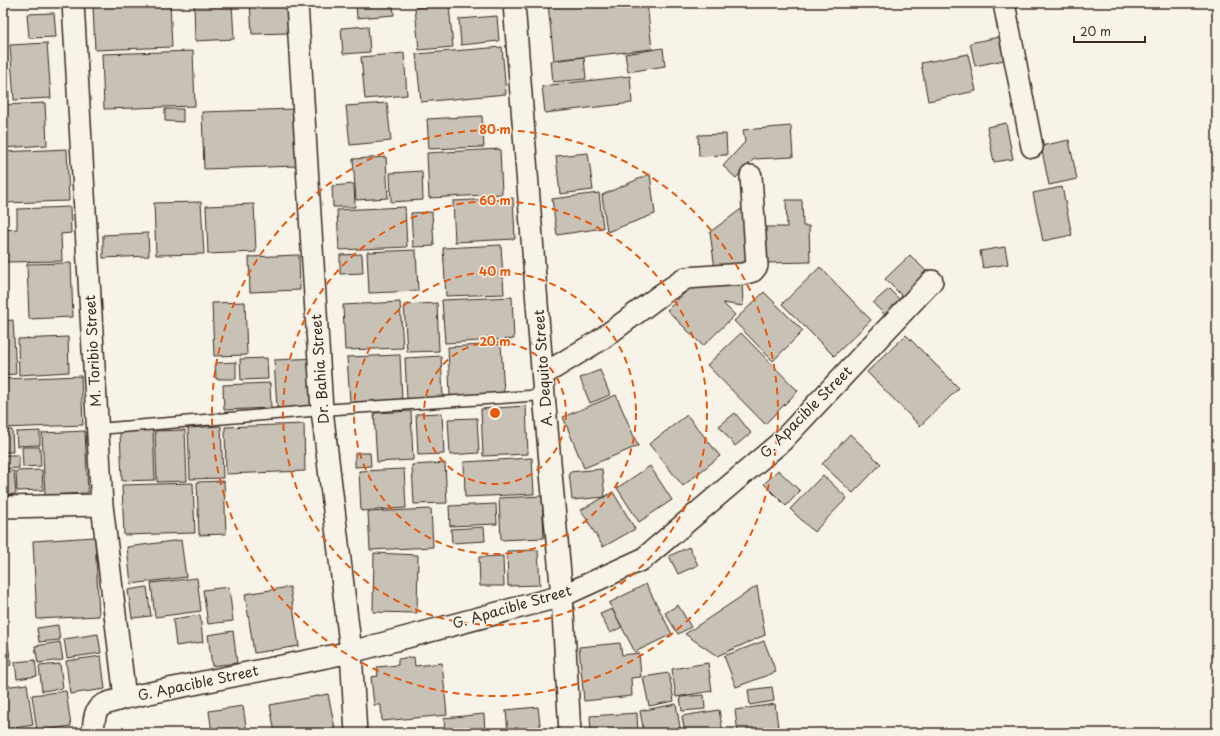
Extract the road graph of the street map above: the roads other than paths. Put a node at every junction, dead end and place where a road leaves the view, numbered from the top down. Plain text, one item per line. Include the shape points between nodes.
1 (73, 3) edge
2 (297, 3) edge
3 (514, 3) edge
4 (1004, 3) edge
5 (1032, 147) dead end
6 (751, 176) dead end
7 (932, 281) dead end
8 (544, 374) junction
9 (544, 395) junction
10 (322, 410) junction
11 (98, 429) junction
12 (102, 505) junction
13 (3, 507) edge
14 (562, 596) junction
15 (351, 652) junction
16 (125, 698) junction
17 (93, 733) edge
18 (356, 733) edge
19 (570, 733) edge

1 - 11 street, M. Toribio Street
2 - 10 street, Dr. Bahia Street
3 - 8 street, A. Dequito Street
4 - 5 street
6 - 8 street via 757,266 753,271 686,278 600,340
7 - 14 street, G. Apacible Street via 782,441 643,559
8 - 9 street, A. Dequito Street
9 - 10 lane
9 - 14 street, A. Dequito Street
10 - 11 lane
10 - 15 street, Dr. Bahia Street
11 - 12 street, M. Toribio Street
12 - 13 street
12 - 16 street, M. Toribio Street
14 - 15 street, G. Apacible Street
14 - 19 street, A. Dequito Street
15 - 16 street, G. Apacible Street
15 - 18 street, Dr. Bahia Street
16 - 17 street, G. Apacible Street via 98,708 94,716

